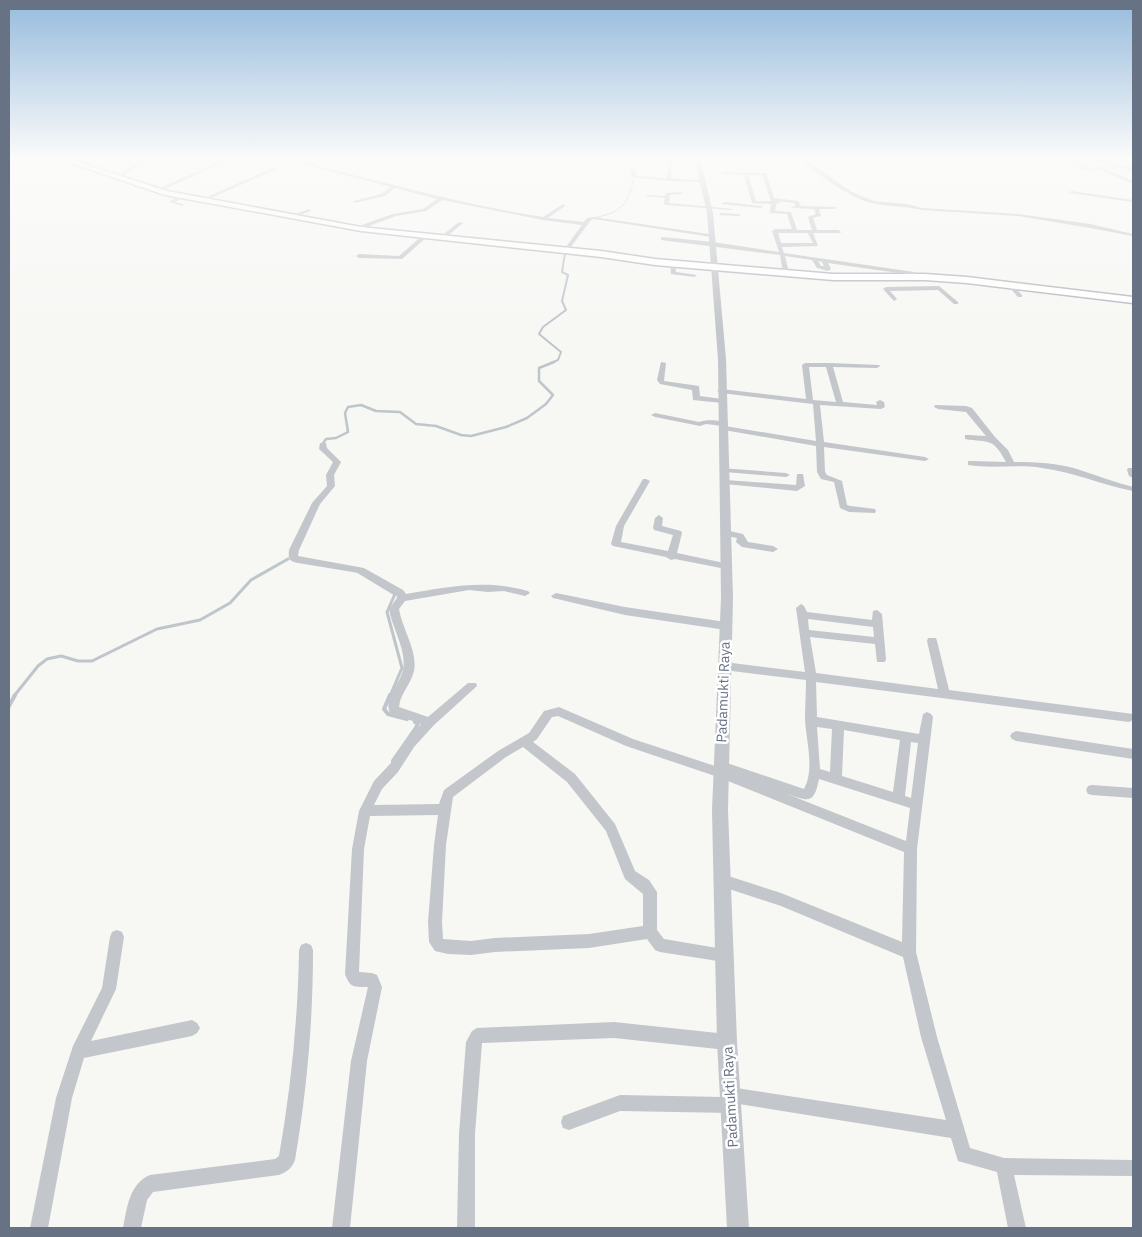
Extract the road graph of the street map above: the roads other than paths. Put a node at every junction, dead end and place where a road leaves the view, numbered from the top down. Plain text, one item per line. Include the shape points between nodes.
1 (277, 215) edge
2 (295, 215) edge
3 (397, 215) edge
4 (522, 215) edge
5 (549, 215) edge
6 (710, 215) edge
7 (789, 215) edge
8 (819, 215) edge
9 (1013, 215) edge
10 (289, 217) junction
11 (543, 219) junction
12 (461, 223) dead end
13 (585, 224) junction
14 (358, 228) junction
15 (794, 231) junction
16 (812, 232) junction
17 (839, 232) dead end
18 (712, 235) junction
19 (1133, 235) edge
20 (425, 236) junction
21 (442, 238) junction
22 (663, 239) dead end
23 (713, 244) junction
24 (779, 246) junction
25 (567, 250) junction
26 (782, 254) junction
27 (359, 256) dead end
28 (672, 263) junction
29 (713, 266) junction
30 (786, 273) junction
31 (694, 275) dead end
32 (899, 277) junction
33 (918, 277) junction
34 (1010, 285) junction
35 (910, 288) junction
36 (1020, 296) dead end
37 (894, 299) dead end
38 (1133, 300) edge
39 (956, 303) dead end
40 (662, 363) dead end
41 (829, 365) junction
42 (877, 366) dead end
43 (722, 396) junction
44 (813, 402) junction
45 (880, 402) dead end
46 (840, 404) junction
47 (938, 407) dead end
48 (655, 415) dead end
49 (724, 426) junction
50 (968, 438) dead end
51 (992, 439) junction
52 (820, 444) junction
53 (323, 445) dead end
54 (924, 460) dead end
55 (971, 462) dead end
56 (1011, 463) junction
57 (786, 475) dead end
58 (725, 476) junction
59 (800, 476) dead end
60 (646, 481) dead end
61 (1133, 489) edge
62 (872, 512) dead end
63 (659, 518) dead end
64 (725, 533) junction
65 (774, 549) dead end
66 (671, 557) junction
67 (726, 566) junction
68 (525, 593) dead end
69 (556, 596) dead end
70 (402, 598) junction
71 (726, 626) junction
72 (805, 633) junction
73 (932, 640) dead end
74 (879, 641) junction
75 (881, 659) dead end
76 (724, 666) junction
77 (811, 677) junction
78 (472, 686) dead end
79 (944, 693) junction
80 (927, 717) dead end
81 (1129, 717) dead end
82 (811, 721) junction
83 (430, 722) junction
84 (838, 725) junction
85 (906, 736) junction
86 (1016, 736) dead end
87 (925, 740) junction
88 (525, 742) junction
89 (1133, 754) edge
90 (721, 770) junction
91 (814, 772) junction
92 (836, 779) junction
93 (1092, 790) dead end
94 (1133, 793) edge
95 (898, 799) junction
96 (917, 805) junction
97 (444, 809) junction
98 (365, 811) junction
99 (912, 850) junction
100 (722, 880) junction
101 (650, 932) junction
102 (117, 937) dead end
103 (306, 950) dead end
104 (909, 952) junction
105 (724, 955) junction
106 (192, 1028) dead end
107 (727, 1042) junction
108 (78, 1051) junction
109 (731, 1100) junction
110 (569, 1122) dead end
111 (955, 1130) junction
112 (1004, 1166) junction
113 (1133, 1168) edge
114 (39, 1228) edge
115 (132, 1228) edge
116 (341, 1228) edge
117 (466, 1228) edge
118 (738, 1228) edge
119 (1018, 1228) edge

1 - 10 main road
2 - 10 street
3 - 14 street
4 - 11 street
5 - 11 street
6 - 18 street, Padamukti Raya
7 - 15 street
8 - 16 street via 810,217
9 - 19 street
10 - 14 main road
11 - 13 street
12 - 21 street
13 - 18 street via 594,218
13 - 25 street
14 - 20 main road
15 - 16 street
15 - 24 street via 775,231
16 - 17 street
16 - 24 street via 818,247
18 - 23 street, Padamukti Raya
20 - 21 main road
20 - 27 street via 400,258
21 - 25 main road
22 - 23 street
23 - 26 street
23 - 29 street, Padamukti Raya
24 - 26 street
25 - 28 main road
26 - 30 street
26 - 33 street via 814,259 819,268 828,268 825,259
28 - 29 main road
28 - 31 street via 673,273
29 - 30 main road
29 - 43 street, Padamukti Raya via 722,359
30 - 32 main road
32 - 33 main road
32 - 35 street
33 - 34 main road
34 - 36 street
34 - 38 main road
35 - 37 street via 886,288
35 - 39 street via 940,288
40 - 43 street via 662,383 696,388 696,398
41 - 42 street
41 - 44 street via 804,366
41 - 46 street
43 - 44 street
43 - 49 street, Padamukti Raya
44 - 46 street
44 - 52 street
45 - 46 street via 881,407
47 - 51 street via 966,408
48 - 49 street
49 - 52 street
49 - 58 street, Padamukti Raya
50 - 51 street
51 - 56 street
52 - 54 street
52 - 62 street via 821,472 824,477 838,481 843,506
53 - 70 street via 323,449 337,462 330,475 331,486 316,503 293,558 361,570 400,592
55 - 56 street
56 - 61 street via 1074,471
57 - 58 street
58 - 59 street via 797,488 801,486
58 - 64 street, Padamukti Raya
60 - 66 street via 620,526 616,544
63 - 66 street via 657,528 678,533
64 - 65 street via 740,536 745,544
64 - 67 street, Padamukti Raya
66 - 67 street
67 - 71 street, Padamukti Raya
68 - 70 street via 504,588 468,587
69 - 71 street via 625,611
70 - 83 street via 394,611 409,664 394,707 397,712
71 - 76 street, Padamukti Raya
72 - 74 street
72 - 74 street via 802,612 877,619
72 - 77 street
73 - 79 street
74 - 75 street
76 - 77 street
76 - 90 street, Padamukti Raya
77 - 79 street
77 - 82 street
78 - 83 street
79 - 81 street
80 - 87 street
82 - 84 street
82 - 91 street
83 - 98 street via 373,792
84 - 85 street
84 - 92 street
85 - 87 street
85 - 95 street
86 - 89 street
87 - 96 street
88 - 90 street via 548,714 559,711 630,743
88 - 97 street via 502,754 452,790
88 - 101 street via 571,778 611,828 630,875 650,892
90 - 91 street via 804,796 809,792
90 - 99 street
90 - 100 street, Padamukti Raya
91 - 92 street
92 - 95 street
93 - 94 street
95 - 96 street
96 - 99 street
97 - 98 street
97 - 101 street via 435,922 436,942 440,946 472,948 589,942
98 - 116 street via 358,849 352,974 356,980 372,980 375,987 359,1061
99 - 104 street
100 - 104 street via 781,900
100 - 105 street, Padamukti Raya
101 - 105 street via 660,945
102 - 108 street via 109,989
103 - 115 street via 307,977 297,1100 284,1165 145,1186
104 - 111 street
105 - 107 street, Padamukti Raya
106 - 108 street
107 - 109 street, Padamukti Raya
107 - 117 street via 605,1030 477,1036 467,1134
108 - 114 street via 57,1125
109 - 110 street via 620,1103
109 - 111 street
109 - 118 street, Padamukti Raya
111 - 112 street via 966,1157
112 - 113 street
112 - 119 street

